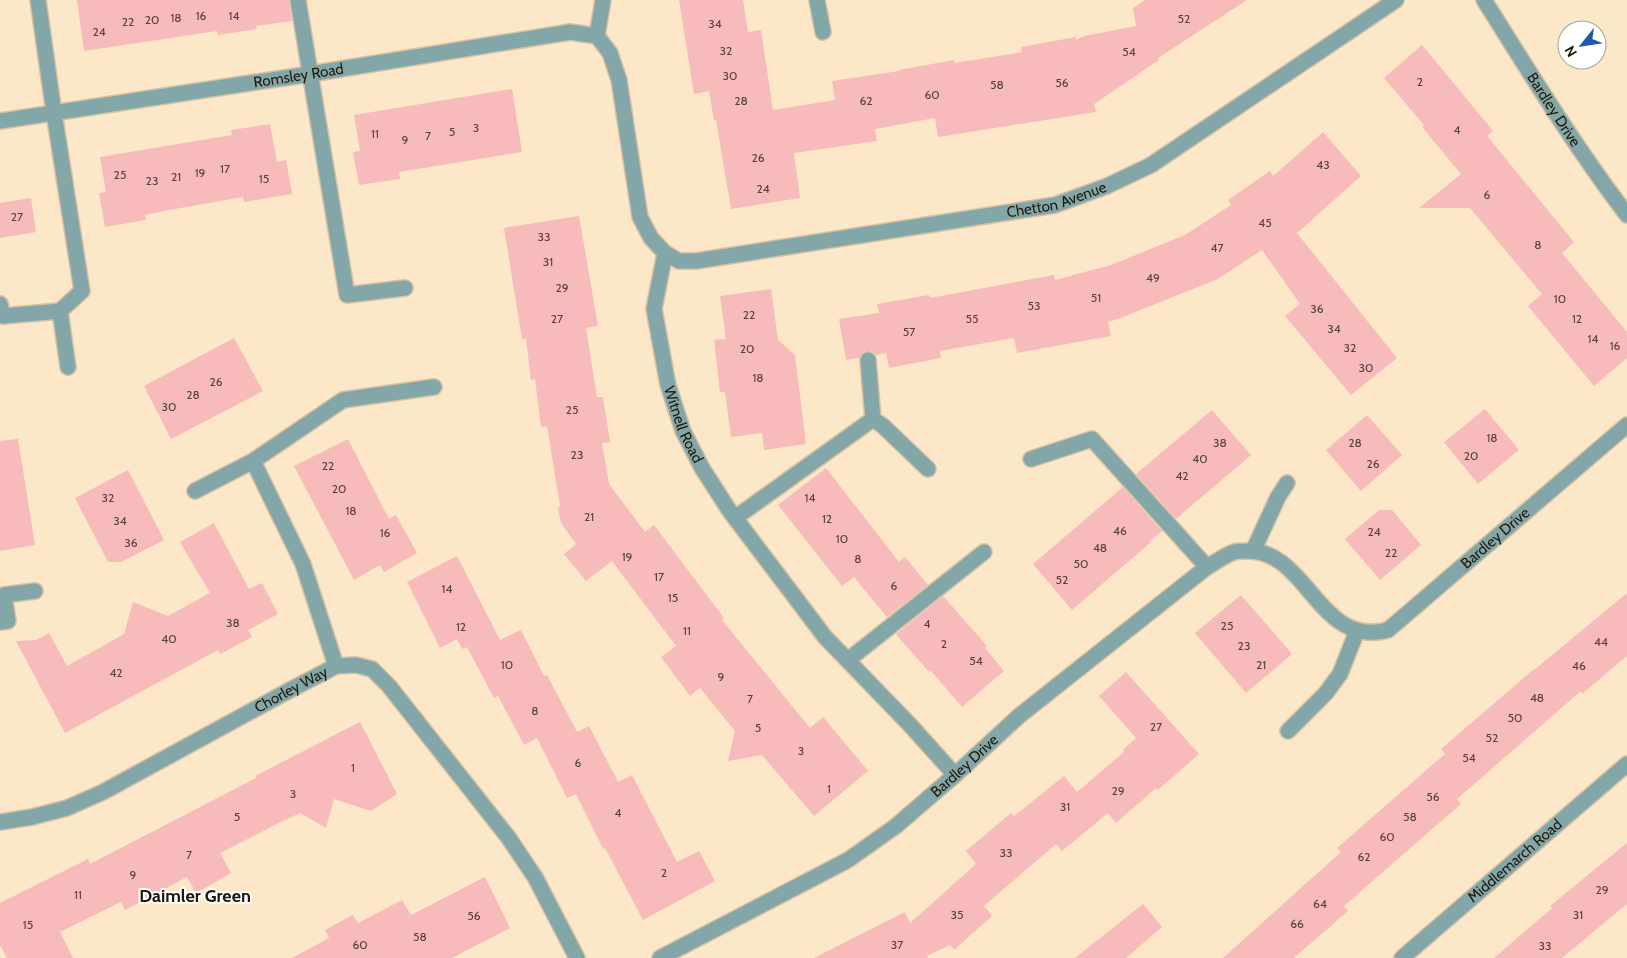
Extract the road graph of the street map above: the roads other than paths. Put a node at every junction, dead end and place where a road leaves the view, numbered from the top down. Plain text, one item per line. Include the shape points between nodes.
1 (38, 0) edge
2 (298, 0) edge
3 (602, 0) edge
4 (817, 0) edge
5 (1396, 0) edge
6 (1484, 0) edge
7 (822, 32) dead end
8 (597, 36) junction
9 (310, 74) junction
10 (54, 113) junction
11 (0, 121) edge
12 (1627, 215) edge
13 (665, 253) junction
14 (405, 288) dead end
15 (0, 304) edge
16 (60, 311) junction
17 (868, 360) dead end
18 (68, 366) dead end
19 (434, 387) dead end
20 (873, 419) junction
21 (1627, 425) edge
22 (1031, 459) dead end
23 (253, 461) junction
24 (928, 469) dead end
25 (1287, 483) dead end
26 (194, 492) dead end
27 (735, 518) junction
28 (1253, 551) junction
29 (984, 552) dead end
30 (1207, 567) junction
31 (36, 591) dead end
32 (0, 622) edge
33 (1356, 631) junction
34 (848, 660) junction
35 (336, 666) junction
36 (1288, 731) dead end
37 (1627, 764) edge
38 (955, 775) junction
39 (0, 822) edge
40 (577, 958) edge
41 (660, 958) edge
42 (1402, 958) edge

1 - 10 street
2 - 9 street
3 - 8 street
4 - 7 street
5 - 13 street, Chetton Avenue via 1151,165 1107,186 1055,204 696,261 679,261
6 - 12 street, Bardley Drive via 1564,127
8 - 9 street, Romsley Road via 570,32
8 - 13 street via 610,53 619,80 640,217 650,238
9 - 10 street, Romsley Road
9 - 14 street via 347,295
10 - 11 street, Romsley Road
10 - 16 street via 82,291
13 - 27 street, Witnell Road via 654,308 668,386 683,431 702,468
15 - 16 street via 3,316
16 - 18 street
17 - 20 street
19 - 23 street via 343,400
20 - 24 street
20 - 27 street
21 - 33 street, Bardley Drive via 1388,630 1376,633
22 - 30 street via 1092,439
23 - 26 street
23 - 35 street via 303,564
25 - 28 street
27 - 34 street, Witnell Road via 825,637
28 - 30 street, Bardley Drive via 1235,552
28 - 33 street, Bardley Drive via 1268,554 1282,562 1335,619
29 - 34 street
30 - 38 street, Bardley Drive via 1019,716
31 - 32 street via 4,595 8,621
33 - 36 street via 1340,674
34 - 38 street, Witnell Road
35 - 39 street, Chorley Way via 103,792 67,808
35 - 40 street, Chorley Way via 356,665 372,669 389,686 508,837 535,877
37 - 42 street, Middlemarch Road
38 - 41 street, Bardley Drive via 896,826 848,860

